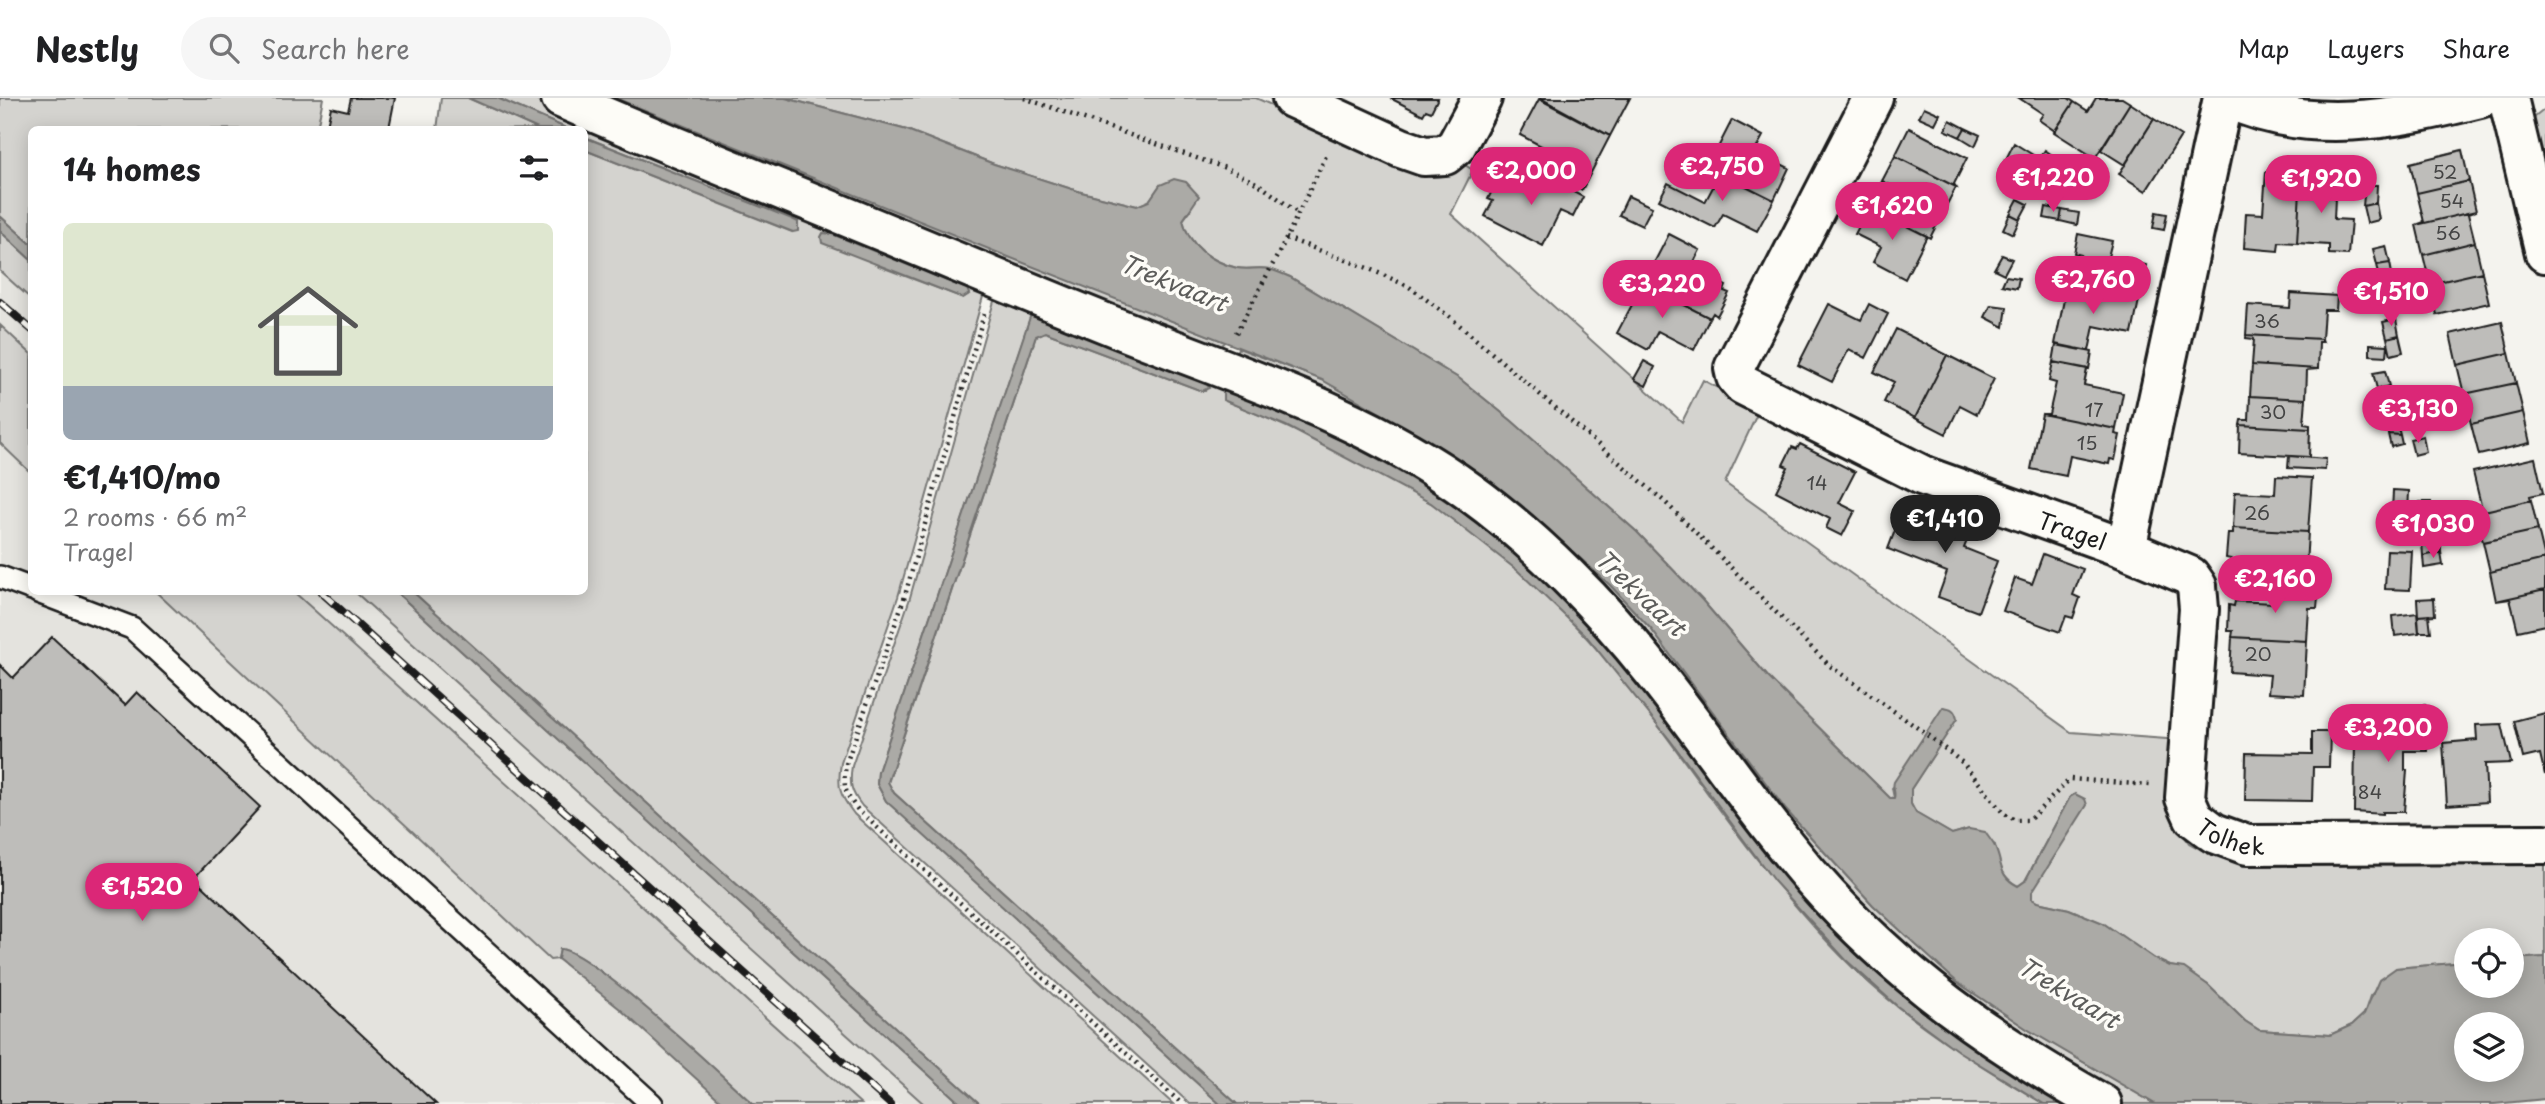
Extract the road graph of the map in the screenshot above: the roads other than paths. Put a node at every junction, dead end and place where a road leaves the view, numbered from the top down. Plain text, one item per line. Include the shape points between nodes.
1 (561, 98) edge
2 (1292, 98) edge
3 (1482, 98) edge
4 (1873, 98) edge
5 (2225, 98) edge
6 (2480, 98) edge
7 (2508, 98) edge
8 (2545, 253) edge
9 (2126, 549) junction
10 (0, 577) edge
11 (28, 588) edge
12 (46, 595) edge
13 (2545, 844) edge
14 (652, 1104) edge
15 (2102, 1104) edge

1 - 15 street via 1301,398 1383,438 1470,492 1575,584 1628,642 1814,881 1900,968 1975,1026
2 - 3 street via 1424,156 1444,155 1457,146
4 - 9 street, Tragel via 1734,368 1735,377 1743,386 1905,468
5 - 6 street via 2290,119 2343,122 2394,118
5 - 9 street, Tragel
7 - 8 street
9 - 13 street, Tolhek via 2190,576 2197,586 2185,797 2194,818 2214,833 2247,845
10 - 11 lane
12 - 14 lane via 132,628

